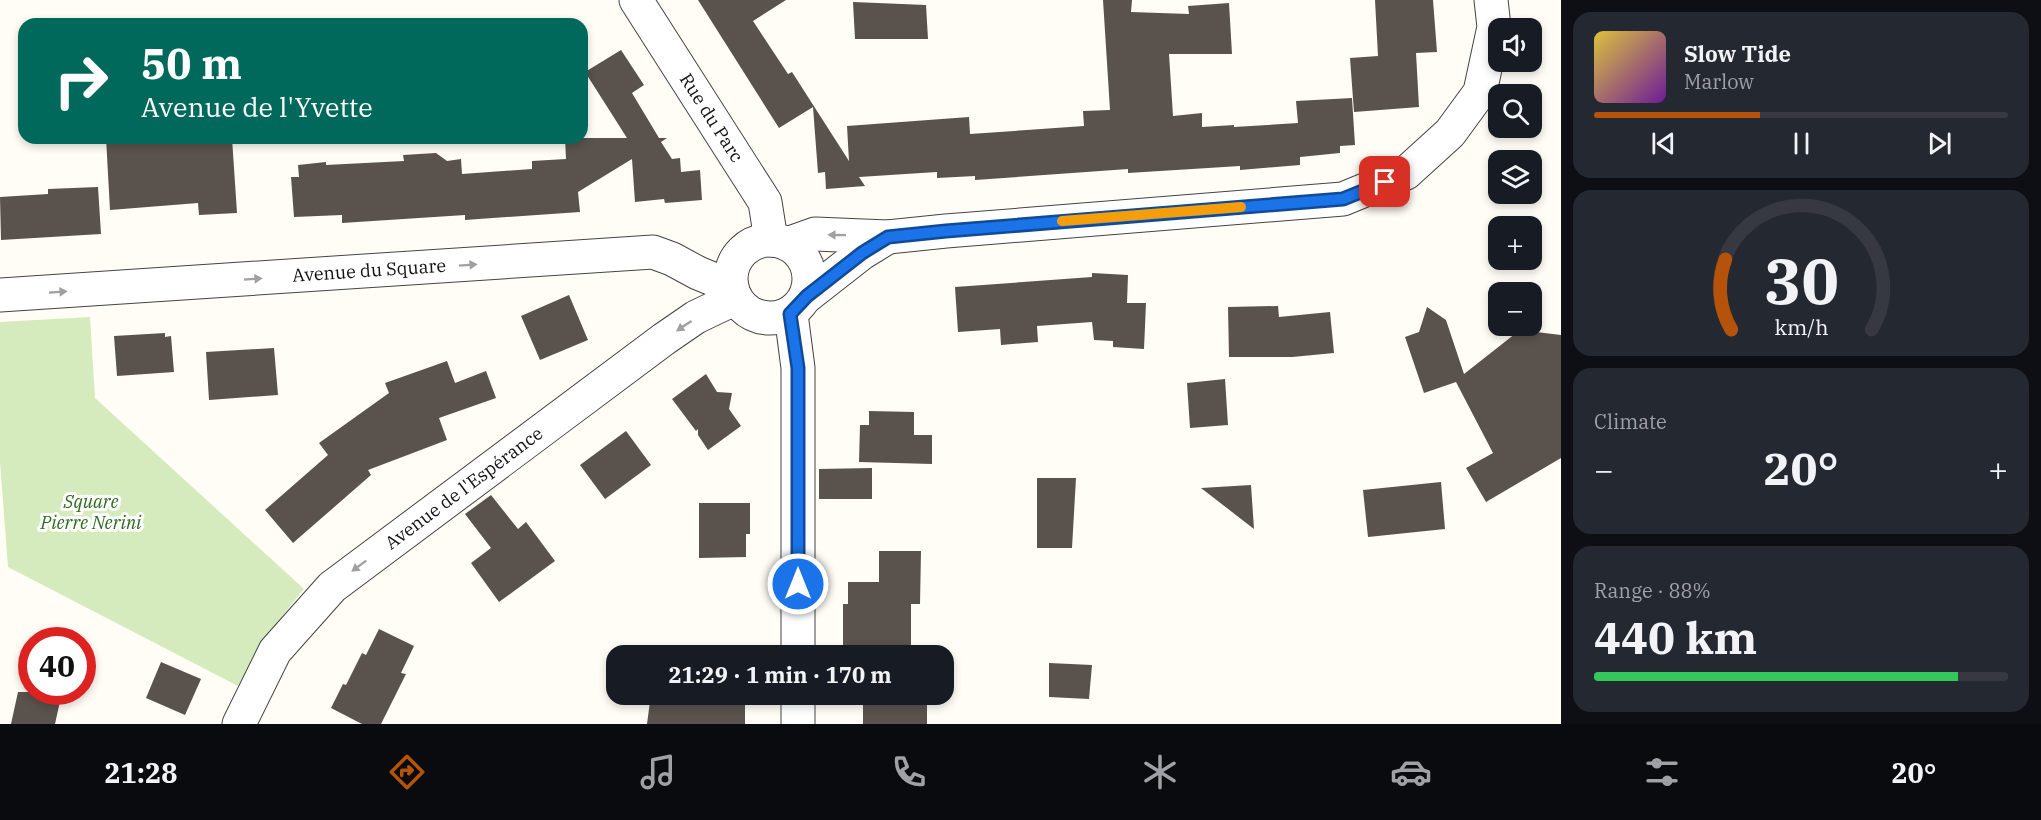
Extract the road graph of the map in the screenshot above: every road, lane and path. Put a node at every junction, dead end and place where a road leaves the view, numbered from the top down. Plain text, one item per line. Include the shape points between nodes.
1 (636, 0) edge
2 (1491, 0) edge
3 (888, 237) junction
4 (779, 242) junction
5 (734, 292) junction
6 (0, 295) edge
7 (799, 305) junction
8 (798, 645) edge
9 (798, 705) edge
10 (239, 724) edge
11 (798, 724) edge

1 - 4 street, Rue du Parc via 765,202
2 - 3 street via 1494,27 1479,92 1450,134 1406,173 1343,199
3 -> 4 street via 815,234
3 - 7 street via 862,253
4 - 5 street via 754,243 740,254 732,269
4 - 7 street via 803,257 810,276
6 -> 5 street, Avenue du Square via 653,252
5 - 7 street via 750,313 770,319
5 -> 10 street, Avenue de l'Espérance via 664,339 332,586 275,651
7 - 8 street
9 - 11 street

